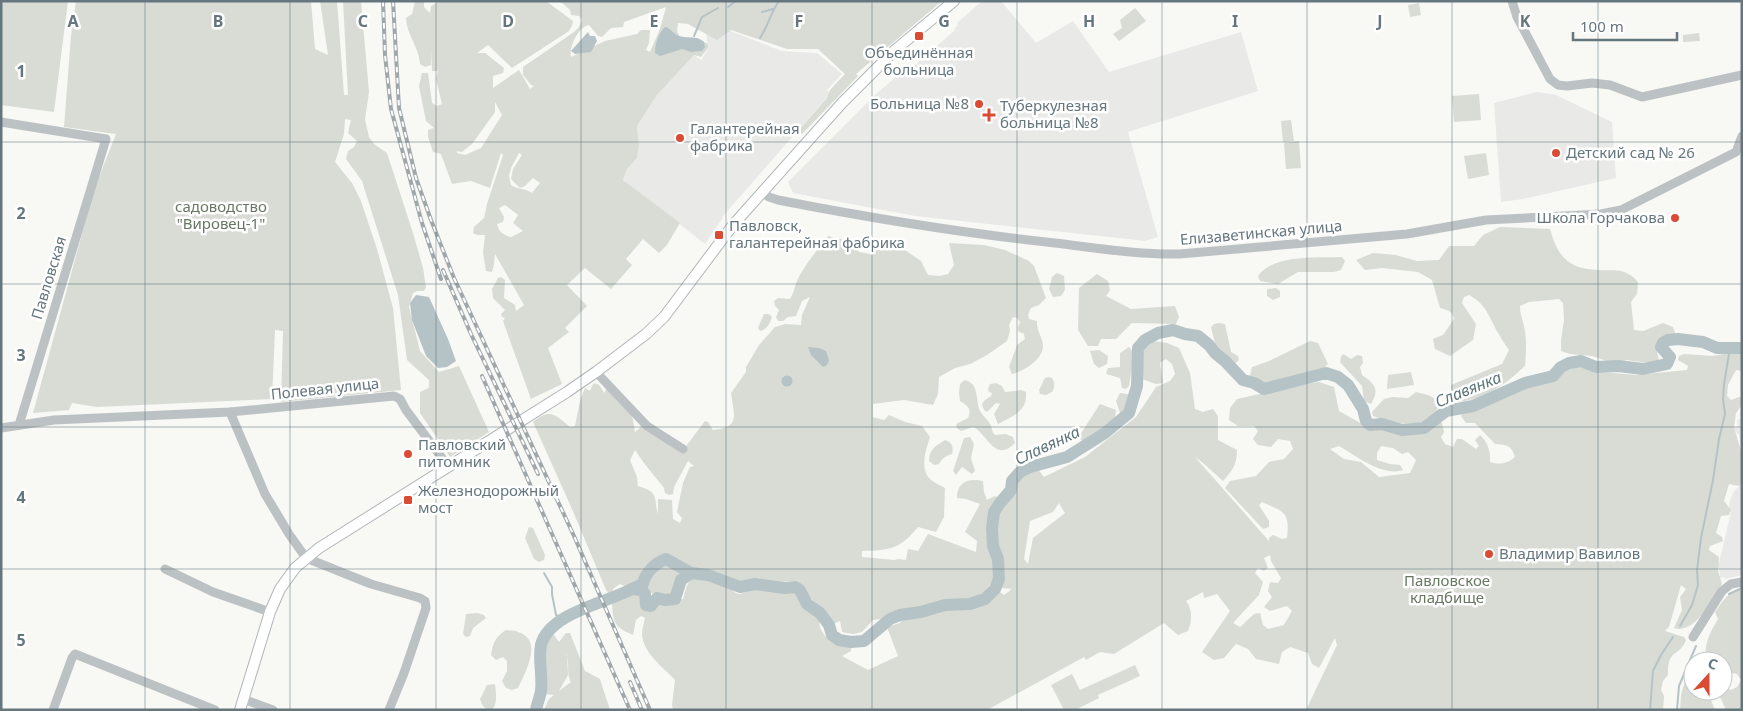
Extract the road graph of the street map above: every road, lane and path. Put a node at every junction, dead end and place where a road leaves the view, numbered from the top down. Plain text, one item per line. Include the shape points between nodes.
1 (954, 1) edge
2 (1512, 1) edge
3 (1742, 75) edge
4 (1, 122) edge
5 (1742, 136) edge
6 (1736, 152) junction
7 (1742, 160) edge
8 (762, 192) junction
9 (596, 372) junction
10 (230, 412) junction
11 (19, 425) junction
12 (1, 428) edge
13 (683, 449) dead end
14 (448, 466) junction
15 (306, 558) junction
16 (165, 569) dead end
17 (1742, 582) edge
18 (270, 612) junction
19 (1693, 637) dead end
20 (244, 699) junction
21 (53, 710) edge
22 (215, 710) edge
23 (240, 710) edge
24 (273, 710) edge
25 (389, 710) edge

1 - 8 main road via 864,80
2 - 3 street via 1517,17 1550,79 1558,85 1610,85 1642,97
4 - 11 street, Павловская via 106,139
5 - 6 street
6 - 7 street
6 - 8 street, Елизаветинская улица via 1621,210 1601,214 1486,220 1407,234 1180,254 1155,254 891,221 778,200
8 - 9 main road via 718,243 664,317
9 - 13 street via 647,426
9 - 14 main road
10 - 11 street via 54,420
10 - 14 street, Полевая улица via 394,396 400,399
10 - 15 street via 265,494
11 - 12 street
14 - 15 main road
15 - 18 main road via 287,578
15 - 25 street via 425,601 426,608
16 - 18 street via 213,592
17 - 19 street via 1731,584 1722,591
18 - 20 main road
20 - 23 main road
20 - 24 street
21 - 22 street via 75,654

